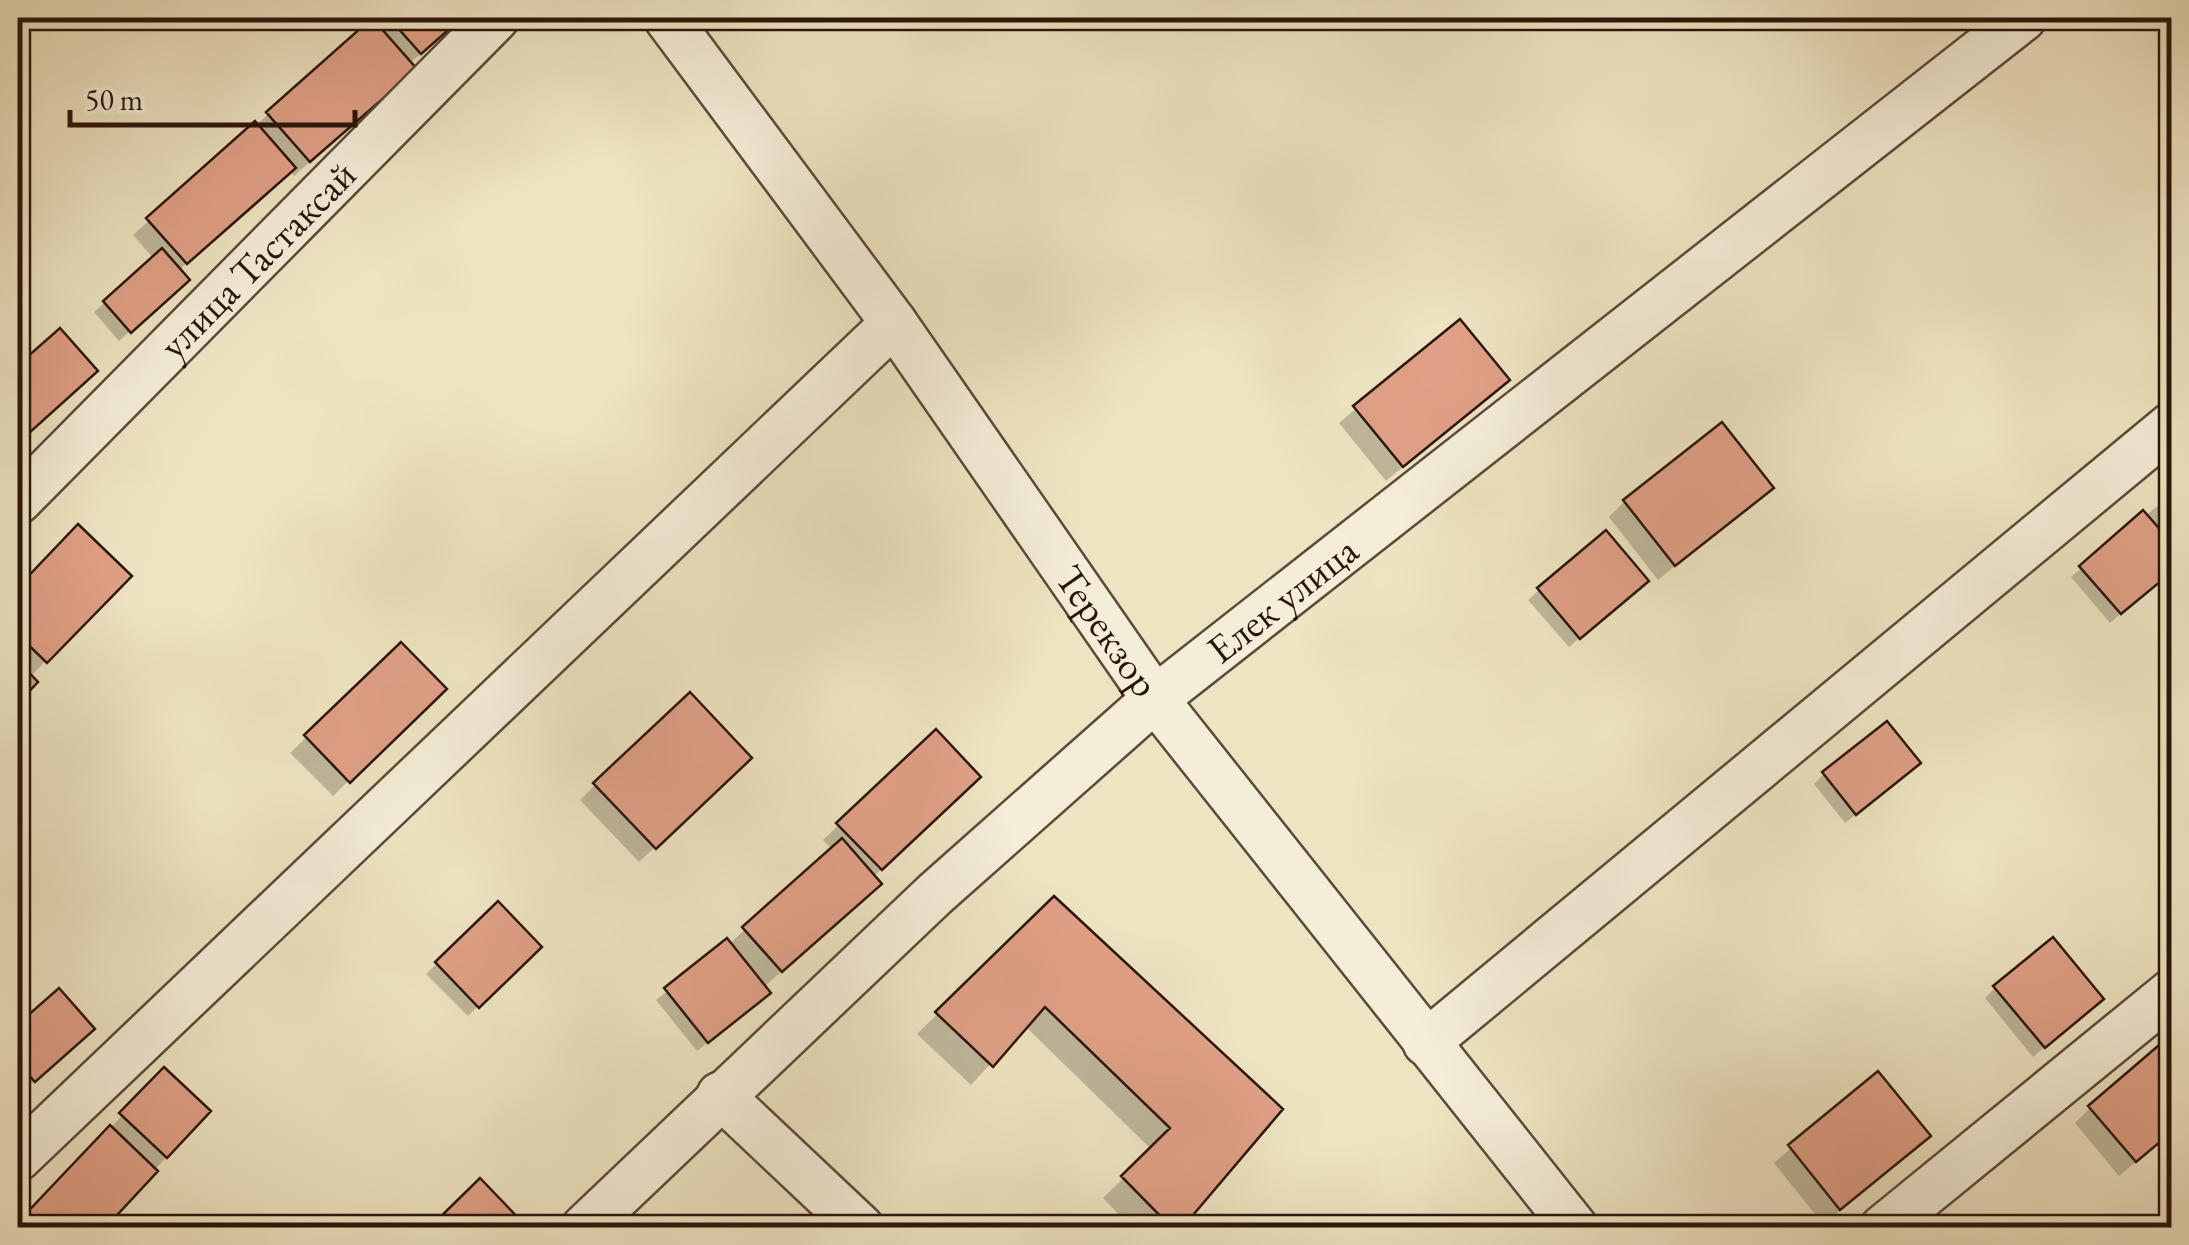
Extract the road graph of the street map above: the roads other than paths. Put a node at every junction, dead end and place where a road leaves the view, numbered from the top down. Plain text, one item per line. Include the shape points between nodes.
1 (496, 18) edge
2 (667, 18) edge
3 (2022, 18) edge
4 (894, 323) junction
5 (2172, 425) edge
6 (18, 501) edge
7 (1155, 699) junction
8 (2172, 992) edge
9 (1426, 1043) junction
10 (720, 1095) junction
11 (18, 1158) edge
12 (584, 1228) edge
13 (861, 1228) edge
14 (1575, 1228) edge
15 (1883, 1228) edge

1 - 6 street, улица Тастаксай
2 - 4 street, Терекзор
3 - 7 street, Елек улица
4 - 7 street, Терекзор
4 - 11 street
5 - 9 street
7 - 9 street, Терекзор
7 - 10 street, Елек улица
8 - 15 street
9 - 14 street, Терекзор
10 - 12 street, Елек улица
10 - 13 street

